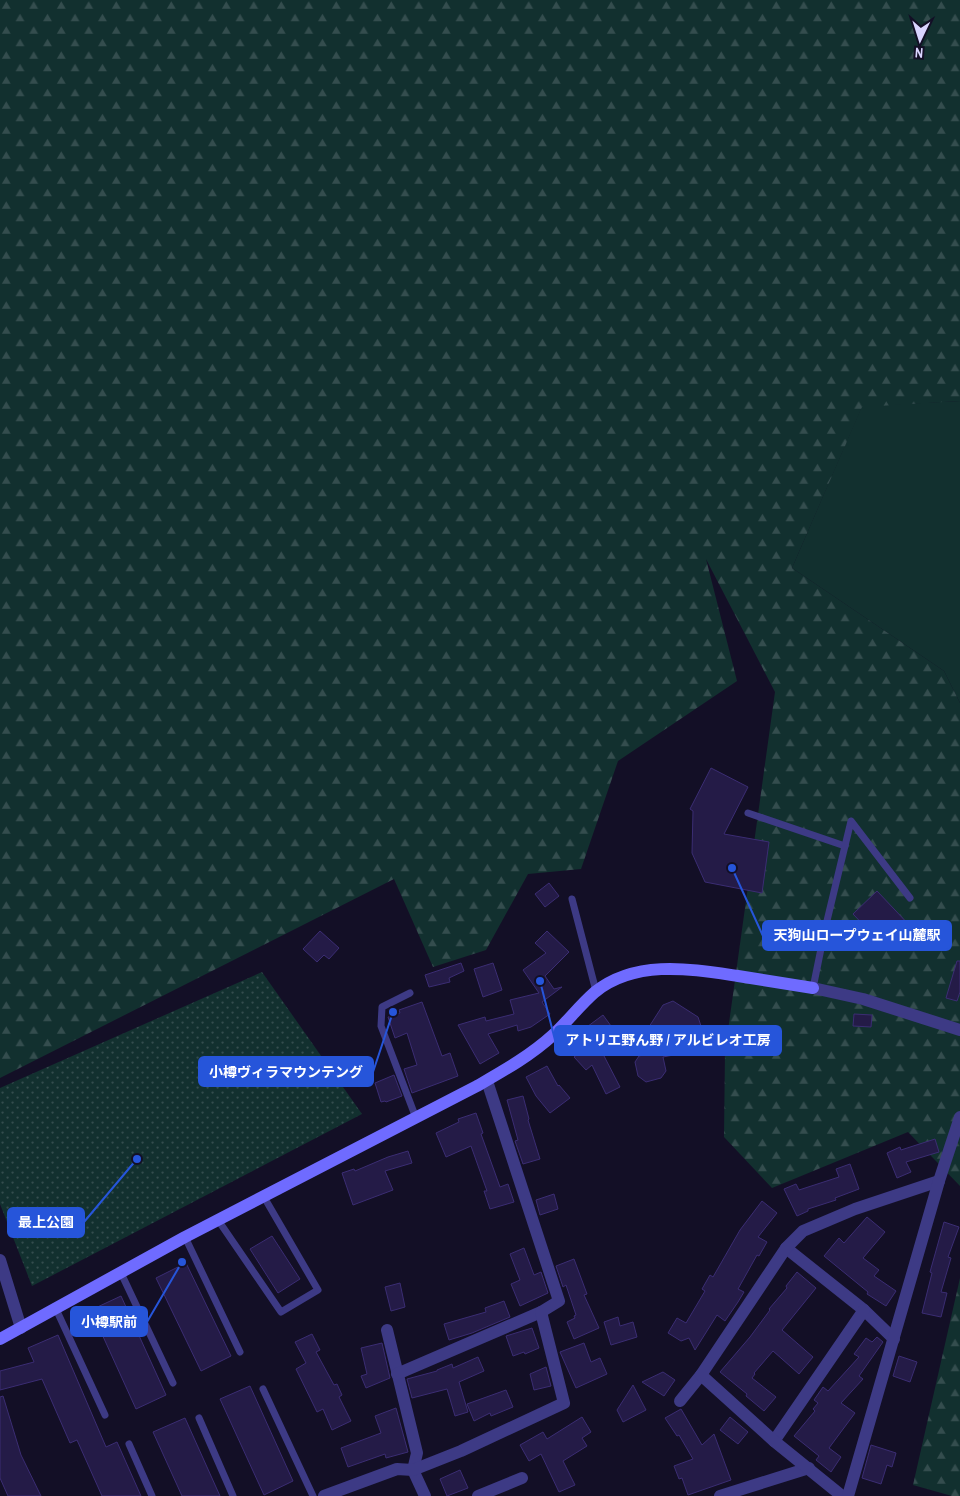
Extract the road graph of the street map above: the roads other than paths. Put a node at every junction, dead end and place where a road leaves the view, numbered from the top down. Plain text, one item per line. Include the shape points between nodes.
1 (748, 813) dead end
2 (845, 846) junction
3 (910, 898) dead end
4 (572, 899) dead end
5 (813, 988) junction
6 (596, 992) junction
7 (410, 994) dead end
8 (960, 1030) edge
9 (487, 1081) junction
10 (960, 1117) edge
11 (416, 1118) junction
12 (938, 1180) junction
13 (264, 1197) junction
14 (218, 1220) junction
15 (185, 1238) junction
16 (786, 1248) junction
17 (0, 1260) edge
18 (120, 1273) junction
19 (56, 1308) junction
20 (864, 1310) junction
21 (541, 1312) junction
22 (21, 1328) junction
23 (387, 1330) dead end
24 (0, 1339) edge
25 (894, 1339) junction
26 (240, 1352) dead end
27 (397, 1374) junction
28 (701, 1375) junction
29 (173, 1383) dead end
30 (263, 1389) dead end
31 (680, 1401) dead end
32 (105, 1415) dead end
33 (199, 1418) dead end
34 (774, 1441) junction
35 (129, 1444) dead end
36 (809, 1468) junction
37 (413, 1470) junction
38 (522, 1478) dead end
39 (350, 1492) edge
40 (152, 1496) edge
41 (233, 1496) edge
42 (313, 1496) edge
43 (324, 1496) edge
44 (425, 1496) edge
45 (478, 1496) edge
46 (720, 1496) edge
47 (842, 1496) edge
48 (848, 1496) edge

1 - 2 lane
2 - 3 lane via 851,821
2 - 5 lane
4 - 6 lane
5 - 6 street via 692,969 662,968 635,972
5 - 8 street via 863,999
6 - 9 street via 551,1037
7 - 11 lane via 382,1007 381,1026
9 - 11 street
9 - 21 street via 559,1301
10 - 12 street
11 - 13 street
12 - 16 street via 803,1231
12 - 25 street
13 - 14 street
13 - 14 lane via 318,1290 281,1312
14 - 15 street
15 - 18 street
15 - 26 lane
16 - 20 street
16 - 28 street
17 - 22 street
18 - 19 street
18 - 29 lane
19 - 22 street
19 - 32 lane
20 - 25 street
20 - 34 street
21 - 27 street
21 - 37 street via 564,1402
22 - 24 street
23 - 27 street
25 - 48 street
27 - 37 street via 417,1453
28 - 31 street
28 - 34 street
30 - 42 lane
33 - 41 lane
34 - 36 street
35 - 40 lane
36 - 46 street
36 - 47 street
37 - 39 street via 397,1469
37 - 44 street
38 - 45 street
39 - 43 street

